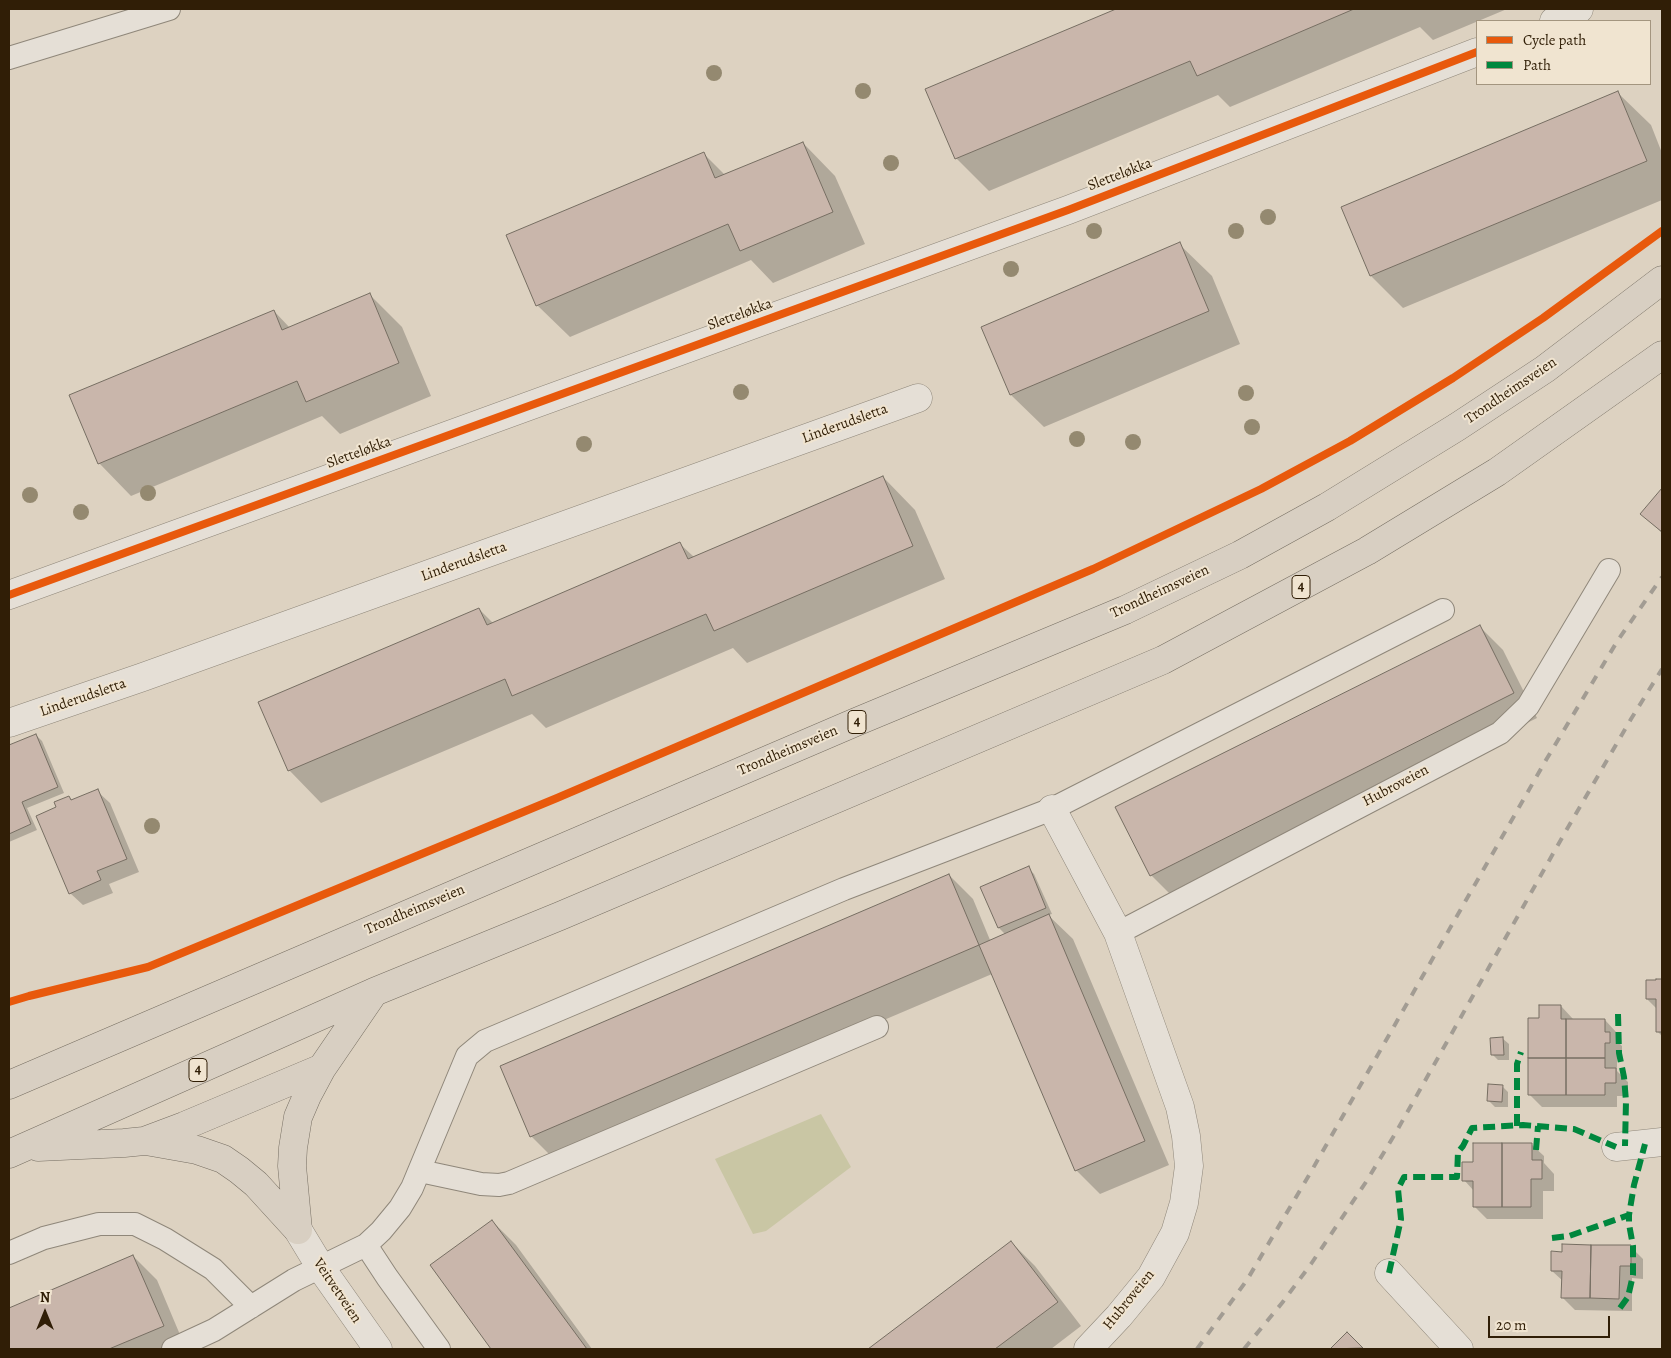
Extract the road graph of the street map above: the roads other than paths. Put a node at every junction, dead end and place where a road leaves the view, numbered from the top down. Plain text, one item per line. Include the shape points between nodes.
1 (169, 9) edge
2 (1579, 9) edge
3 (1556, 20) edge
4 (1476, 52) edge
5 (9, 58) edge
6 (1662, 280) edge
7 (1662, 355) edge
8 (918, 398) dead end
9 (1609, 570) dead end
10 (9, 594) edge
11 (1443, 610) dead end
12 (9, 723) edge
13 (1052, 809) junction
14 (1118, 933) junction
15 (374, 992) junction
16 (877, 1027) dead end
17 (322, 1068) junction
18 (9, 1085) edge
19 (144, 1141) junction
20 (1662, 1142) edge
21 (1616, 1147) dead end
22 (16, 1150) edge
23 (420, 1171) junction
24 (298, 1230) junction
25 (366, 1245) junction
26 (9, 1253) edge
27 (321, 1268) junction
28 (1389, 1273) dead end
29 (251, 1307) junction
30 (173, 1349) edge
31 (378, 1349) edge
32 (439, 1349) edge
33 (1088, 1349) edge
34 (1459, 1349) edge

1 - 5 lane
2 - 3 street
4 - 10 street, Sletteløkka via 1068,210
6 - 18 highway, Trondheimsveien / 4 via 1545,369 1457,427 1327,507 1240,555 1125,610
7 - 15 highway, 4 via 1489,477 1367,551 1163,660
8 - 12 street, Linderudsletta
9 - 14 lane, Hubroveien via 1528,706 1500,733
11 - 13 lane
13 - 14 street, Hubroveien
13 - 23 lane via 844,889 484,1041 468,1056
14 - 33 street, Hubroveien via 1180,1107 1189,1166 1184,1202 1174,1233 1151,1277
15 - 17 highway
15 - 22 highway, 4
16 - 23 lane via 509,1183 482,1184
17 - 19 highway
17 - 24 highway via 307,1096 295,1131 292,1166
19 - 22 highway
19 - 24 highway via 197,1150 223,1159 256,1184
20 - 21 street
23 - 25 lane via 400,1208
24 - 27 street, Veitvetveien
25 - 27 lane
25 - 32 lane
26 - 29 lane via 44,1238 99,1224 135,1224 213,1269
27 - 29 lane via 294,1280
27 - 31 street, Veitvetveien
28 - 34 street
29 - 30 lane via 214,1330

